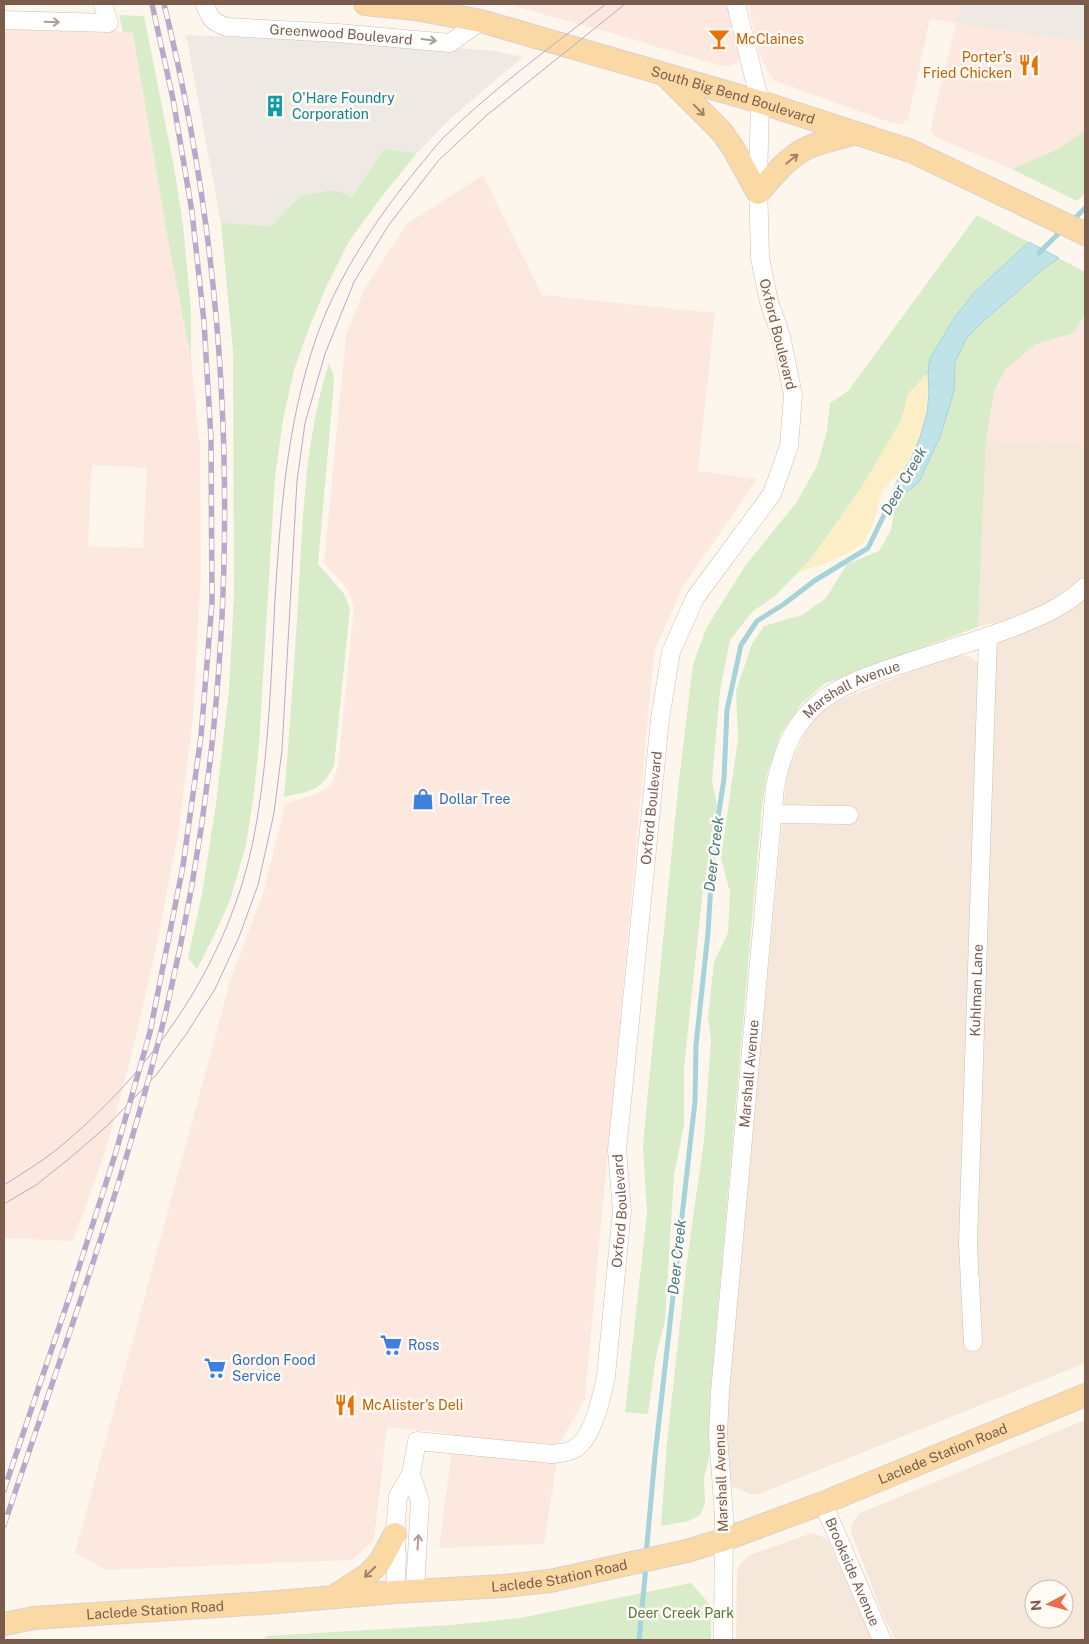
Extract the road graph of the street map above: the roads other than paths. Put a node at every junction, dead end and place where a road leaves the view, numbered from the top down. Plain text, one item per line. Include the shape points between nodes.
1 (365, 4) edge
2 (463, 4) edge
3 (736, 4) edge
4 (207, 10) edge
5 (479, 12) edge
6 (106, 14) edge
7 (4, 20) edge
8 (665, 75) junction
9 (760, 102) junction
10 (857, 133) junction
11 (758, 193) junction
12 (1085, 234) edge
13 (1085, 586) edge
14 (988, 637) junction
15 (772, 814) junction
16 (849, 815) dead end
17 (972, 1342) dead end
18 (1085, 1395) edge
19 (411, 1474) junction
20 (822, 1503) junction
21 (395, 1534) junction
22 (723, 1540) junction
23 (405, 1591) junction
24 (332, 1597) junction
25 (4, 1624) edge
26 (723, 1640) edge
27 (882, 1640) edge

1 - 5 main road, South Big Bend Boulevard
2 - 5 street
3 - 9 street, Oxford Boulevard
4 -> 5 street, Greenwood Boulevard via 214,22 227,27 450,43
5 - 8 main road, South Big Bend Boulevard
7 -> 6 street
8 - 9 main road, South Big Bend Boulevard
8 -> 11 main road via 722,132
9 - 10 main road, South Big Bend Boulevard
9 - 11 street, Oxford Boulevard
11 -> 10 main road via 800,152 828,140
10 - 12 main road, South Big Bend Boulevard via 911,151
11 - 19 street, Oxford Boulevard via 760,258 794,394 789,446 772,494 695,598 672,652 660,719 621,1112 618,1150 622,1210 601,1401 586,1439 576,1449 552,1454 417,1441
13 - 14 street, Marshall Avenue via 1052,611
14 - 15 street, Marshall Avenue via 865,677 821,700 802,720 785,747
14 - 17 street, Kuhlman Lane via 968,1243
15 - 16 street
15 - 22 street, Marshall Avenue via 720,1392 718,1435
18 - 20 main road, Laclede Station Road
19 - 21 street, Oxford Boulevard via 398,1496
23 -> 19 street, Oxford Boulevard via 420,1501
20 - 22 main road, Laclede Station Road
20 - 27 street, Brookside Avenue
21 - 23 street, Oxford Boulevard
21 -> 24 main road via 380,1562 367,1575
22 - 23 main road, Laclede Station Road via 687,1552 550,1581
22 - 26 street, Marshall Avenue
23 - 24 main road, Laclede Station Road
24 - 25 main road, Laclede Station Road via 34,1618

